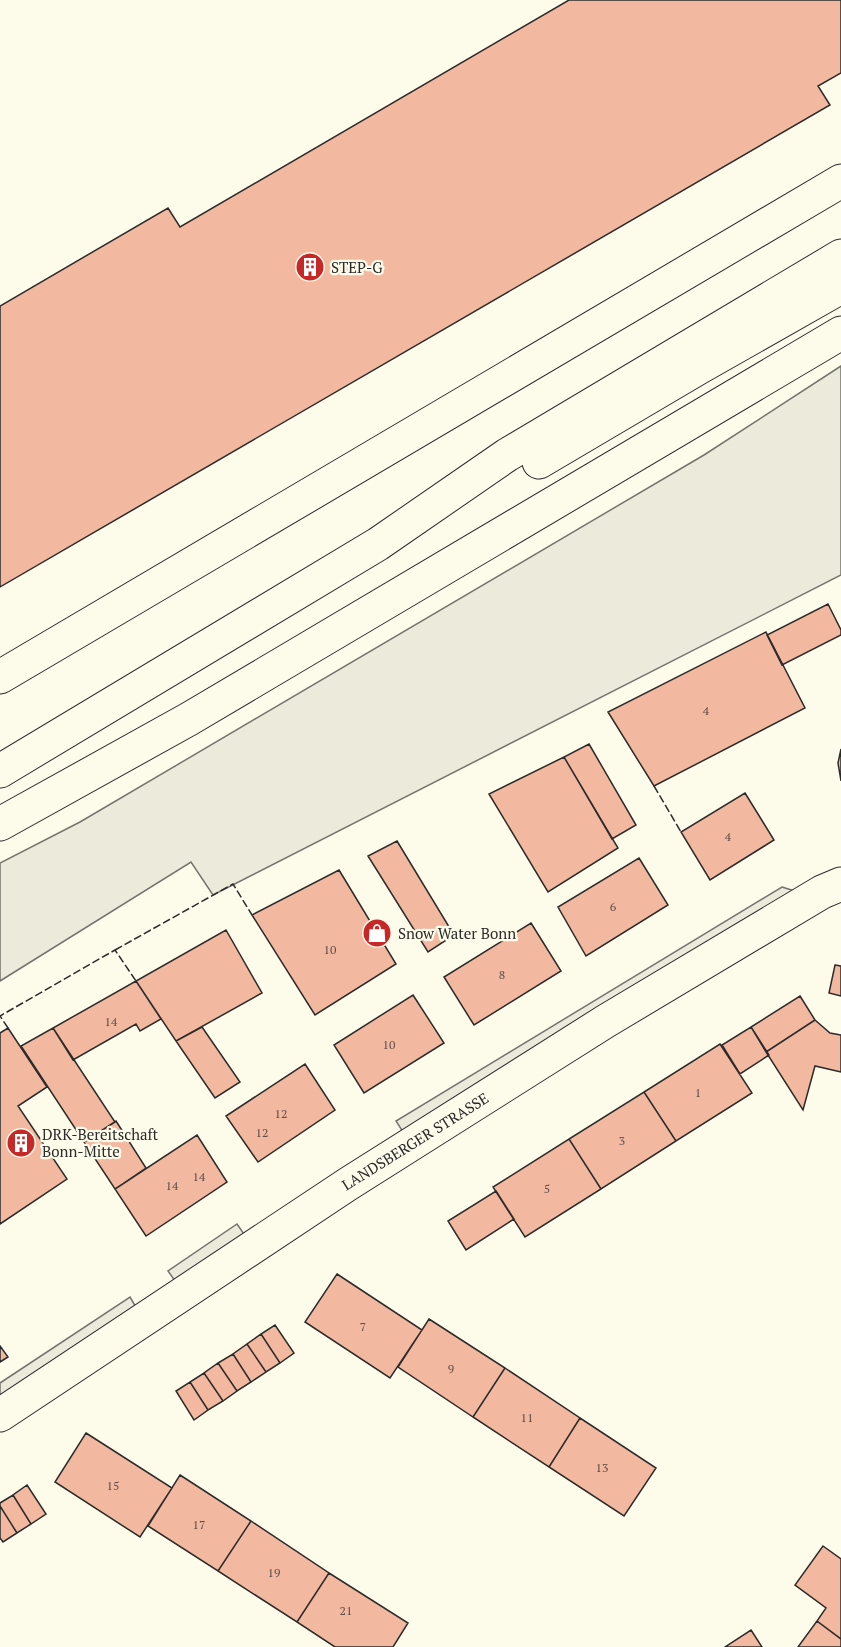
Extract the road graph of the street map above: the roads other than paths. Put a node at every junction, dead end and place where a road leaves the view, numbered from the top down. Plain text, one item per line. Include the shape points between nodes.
1 (841, 181) edge
2 (841, 256) edge
3 (841, 287) edge
4 (841, 333) edge
5 (378, 544) junction
6 (0, 677) edge
7 (0, 771) edge
8 (0, 824) edge
9 (841, 884) edge
10 (0, 1415) edge

1 - 6 main road
2 - 5 main road via 507,455
3 - 5 main road via 442,520
4 - 8 main road via 189,719
5 - 7 main road
9 - 10 main road, LANDSBERGER STRASSE via 586,1034 348,1184

